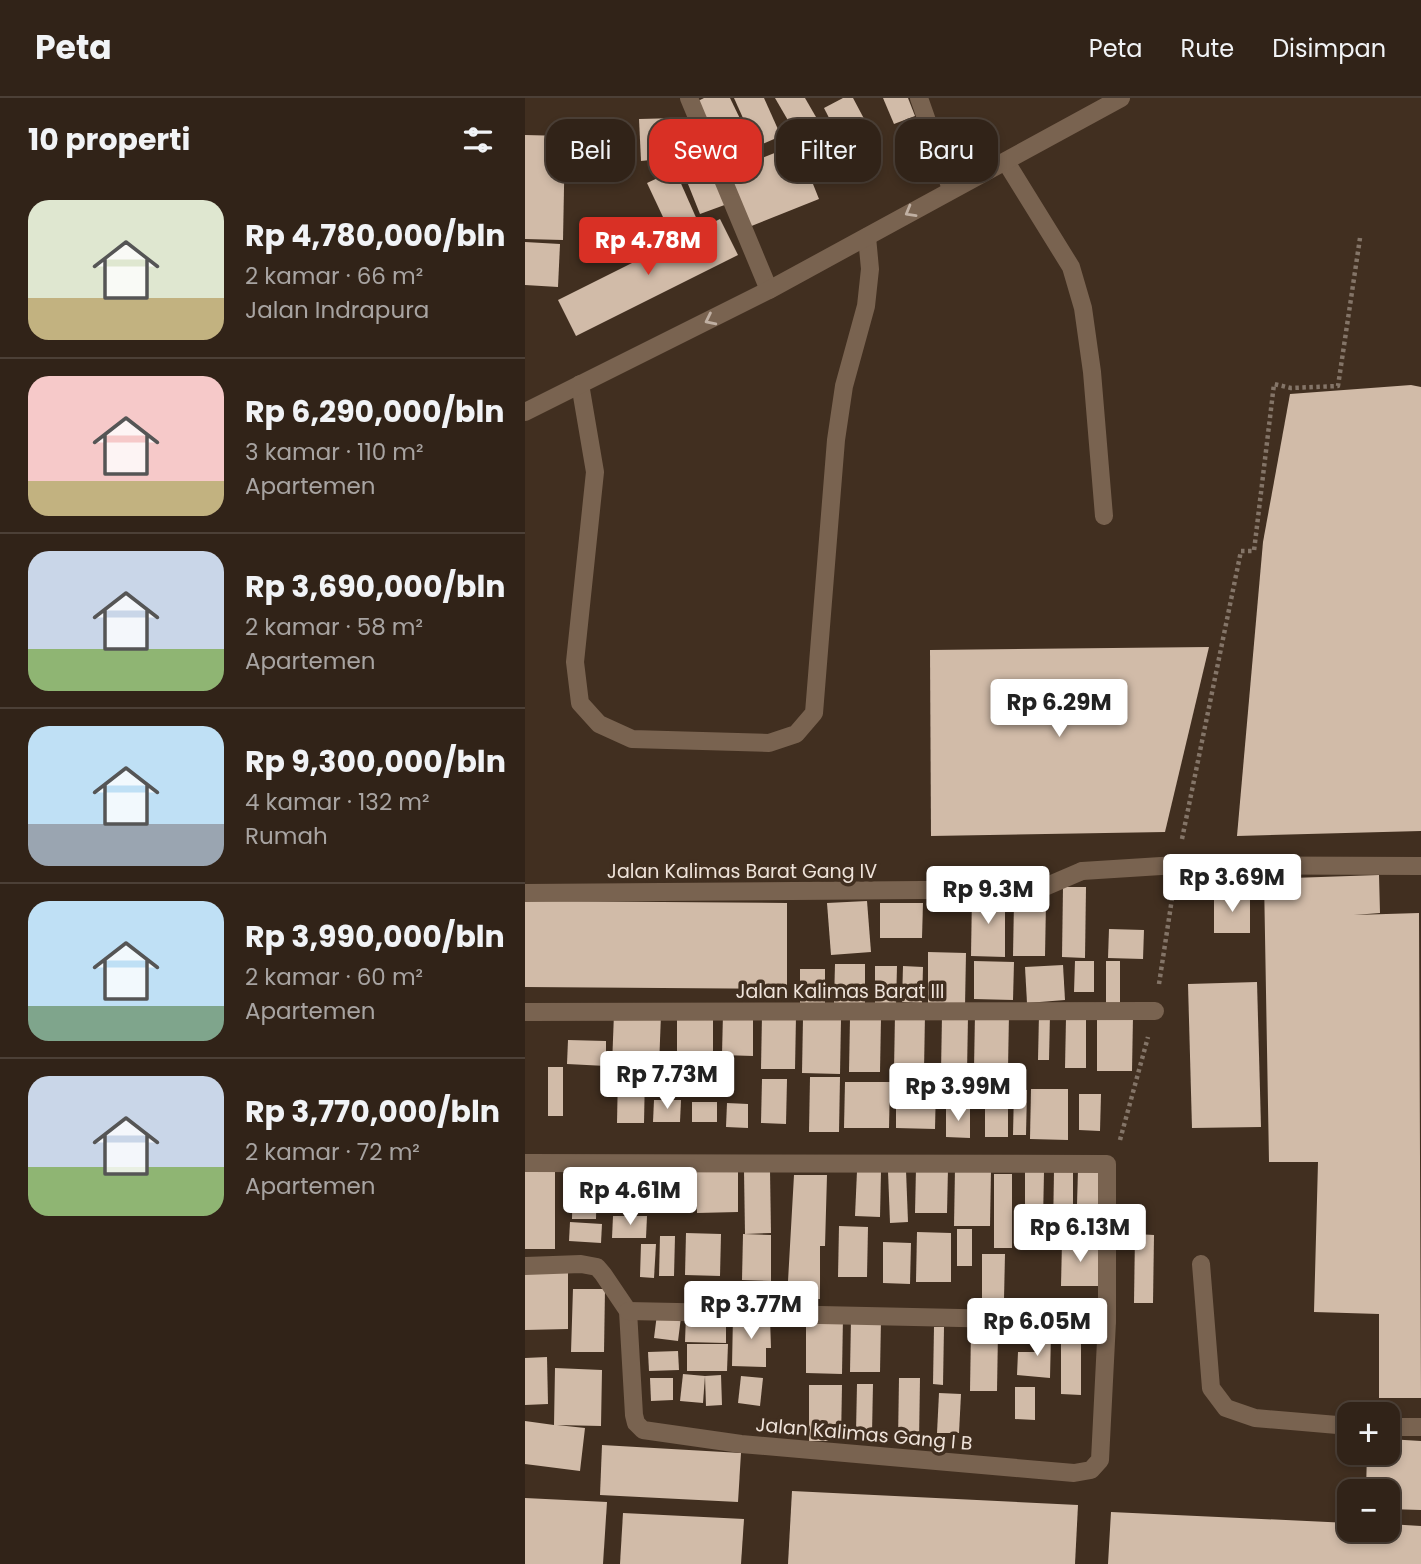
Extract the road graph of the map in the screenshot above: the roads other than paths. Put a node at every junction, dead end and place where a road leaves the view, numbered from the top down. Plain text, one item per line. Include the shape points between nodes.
1 (689, 98) edge
2 (919, 98) edge
3 (1121, 98) edge
4 (1006, 162) junction
5 (951, 189) junction
6 (867, 237) junction
7 (769, 290) junction
8 (580, 384) junction
9 (525, 412) edge
10 (1104, 516) dead end
11 (1421, 866) edge
12 (525, 893) edge
13 (1155, 1011) dead end
14 (525, 1012) edge
15 (525, 1163) edge
16 (1201, 1264) dead end
17 (525, 1266) edge
18 (628, 1311) junction
19 (1107, 1321) junction
20 (1337, 1425) edge
21 (1400, 1427) edge
22 (1421, 1427) edge

1 - 7 street
2 - 5 street
3 - 4 street
4 - 5 street
4 - 10 street via 1071,267 1083,308
5 -> 6 street
6 - 7 street
6 - 8 street via 866,306 843,386 836,440 814,713 796,734 769,743 632,739 599,724 580,703 575,662 595,472
7 -> 8 street
8 - 9 street
11 - 12 street, Jalan Kalimas Barat Gang IV via 1177,865 1082,871 1039,889
13 - 14 street, Jalan Kalimas Barat III
15 - 19 street via 1107,1164
16 - 20 street via 1211,1388 1226,1408 1255,1418
17 - 18 street via 581,1264 597,1268
18 - 19 street
18 - 19 street, Jalan Kalimas Gang I B via 636,1423 643,1430 741,1444 1074,1473 1091,1470 1100,1460
21 - 22 street

